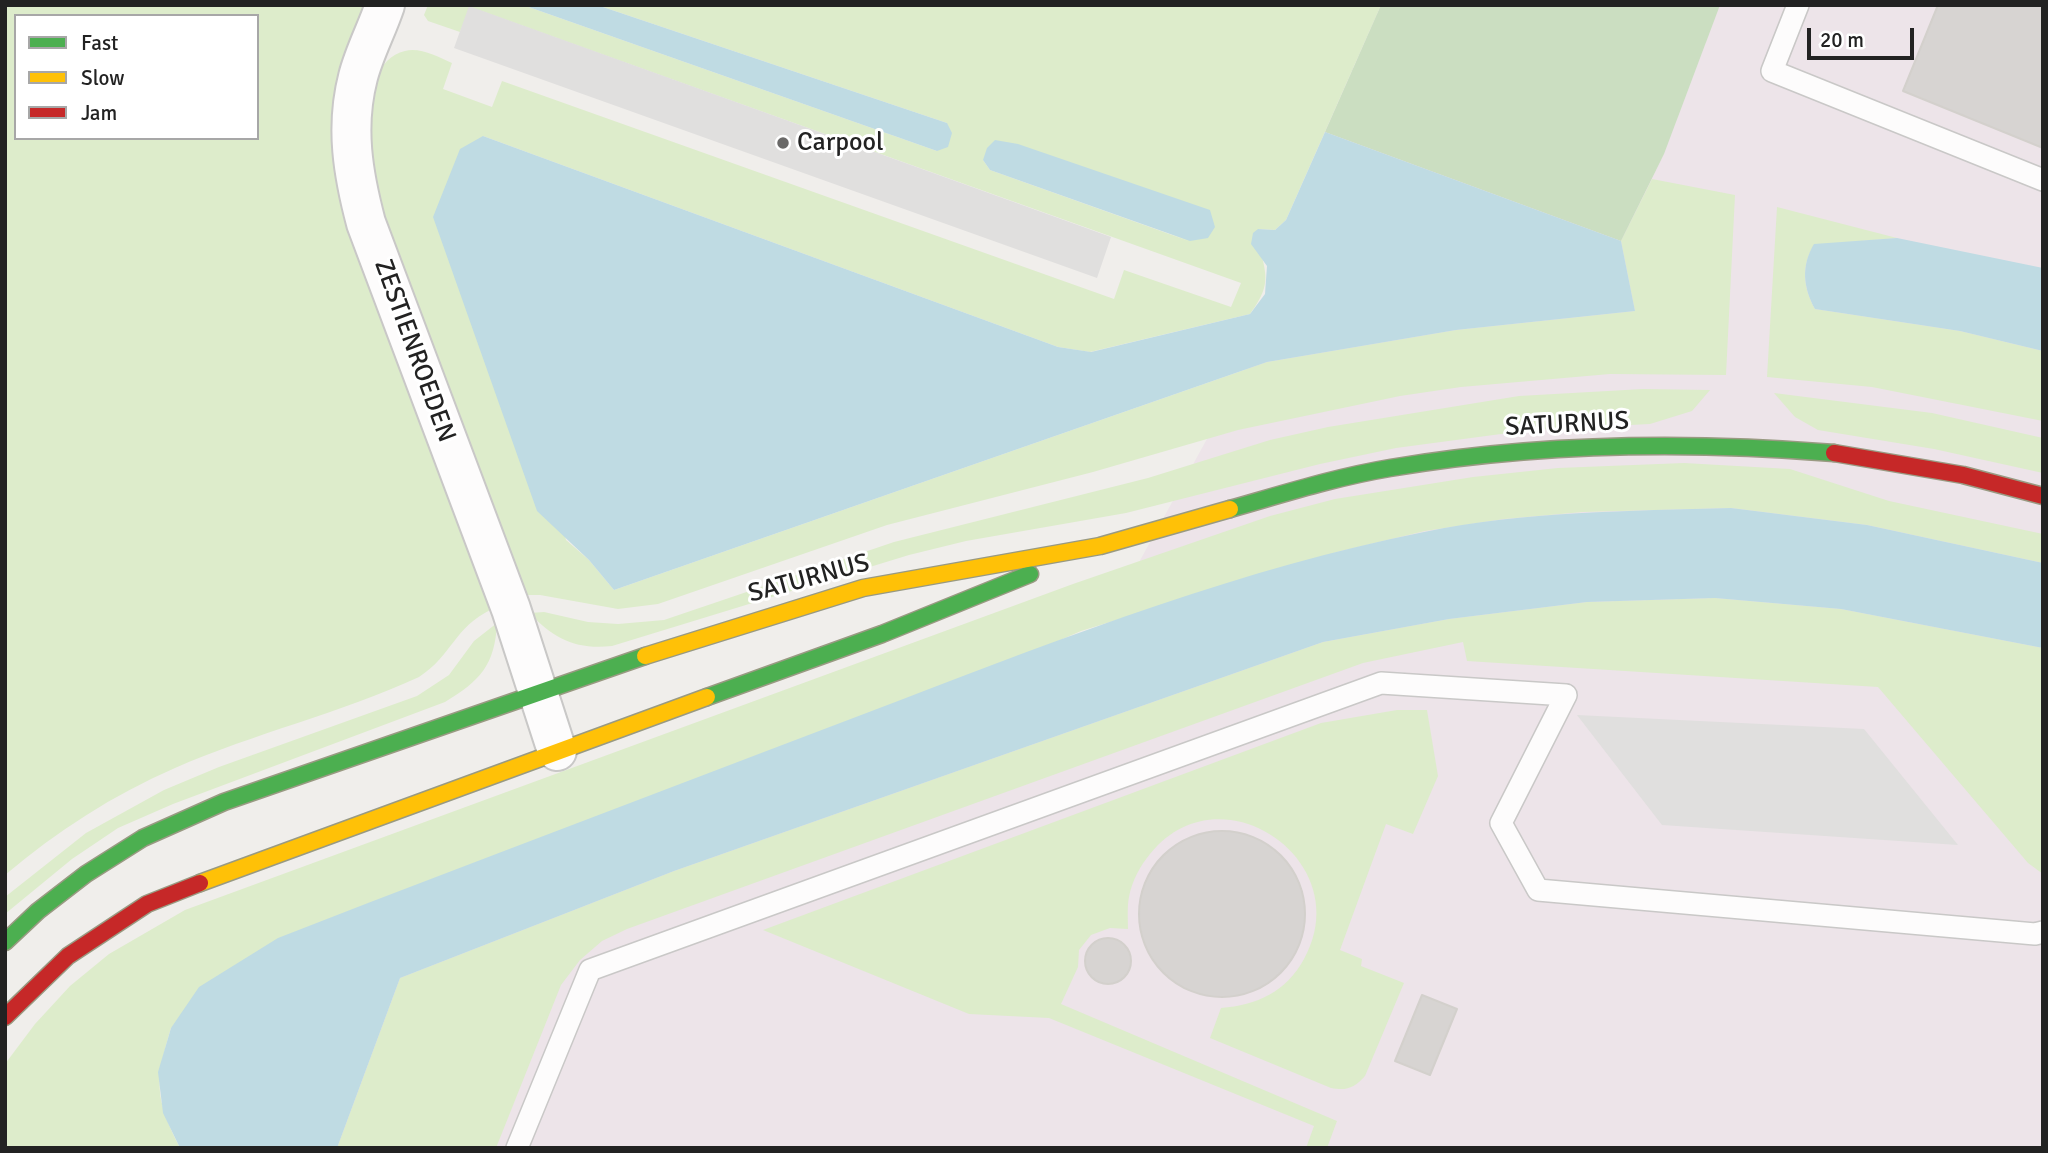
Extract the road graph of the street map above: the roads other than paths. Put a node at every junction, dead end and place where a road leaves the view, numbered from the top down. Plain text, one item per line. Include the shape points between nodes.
1 (385, 5) edge
2 (1798, 5) edge
3 (2043, 180) edge
4 (2043, 496) edge
5 (1100, 546) junction
6 (539, 691) junction
7 (557, 751) junction
8 (2043, 932) edge
9 (5, 942) edge
10 (5, 1017) edge
11 (517, 1148) edge

1 - 6 street, ZESTIENROEDEN via 353,101 354,178 366,223
2 - 3 lane via 1772,71
4 - 5 main road, SATURNUS via 1856,455 1748,446 1571,446 1364,473
5 - 6 main road, SATURNUS via 863,588 743,622
5 - 7 main road, SATURNUS via 882,634
6 - 7 street, ZESTIENROEDEN
6 - 9 main road via 224,802 143,838 86,874
7 - 10 main road via 147,904 68,956
8 - 11 lane via 1538,890 1501,823 1566,695 1381,684 590,970

